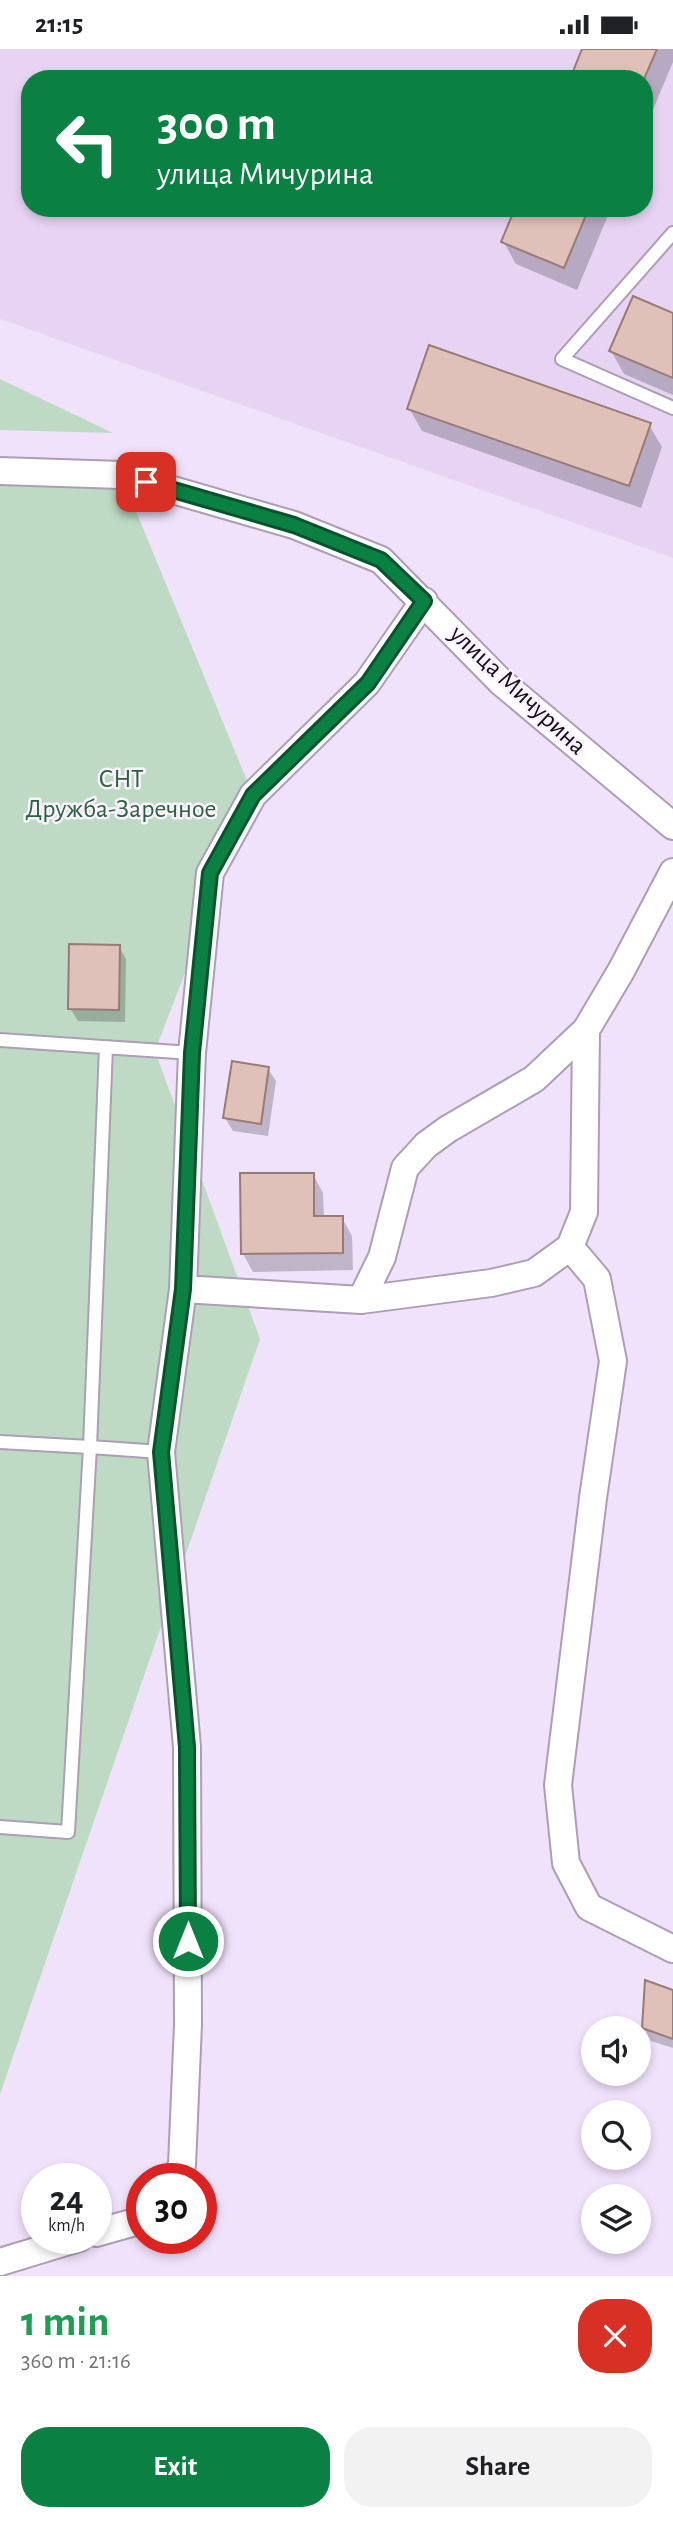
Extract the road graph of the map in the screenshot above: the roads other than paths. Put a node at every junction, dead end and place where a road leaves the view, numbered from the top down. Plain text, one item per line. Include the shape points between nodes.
1 (673, 233) edge
2 (673, 408) edge
3 (0, 471) edge
4 (424, 601) junction
5 (673, 826) edge
6 (673, 872) edge
7 (586, 1030) junction
8 (0, 1040) edge
9 (106, 1047) junction
10 (192, 1053) junction
11 (570, 1247) junction
12 (183, 1289) junction
13 (361, 1300) junction
14 (0, 1442) edge
15 (90, 1447) junction
16 (161, 1452) junction
17 (0, 1827) edge
18 (673, 1949) edge
19 (182, 2163) edge
20 (26, 2254) edge
21 (0, 2262) edge

1 - 2 lane via 562,359
3 - 4 street, улица Мичурина via 121,475 294,525 381,560
4 - 5 street, улица Мичурина via 501,682
4 - 10 street via 368,683 253,795 210,873
6 - 7 street
7 - 11 street via 584,1212
7 - 13 street via 534,1079 449,1129 405,1168 382,1257
8 - 9 lane
9 - 10 lane
9 - 15 lane
10 - 12 street
11 - 13 street via 534,1273
11 - 18 street via 597,1279 613,1361 558,1785 566,1863 589,1907
12 - 13 street
12 - 16 street
14 - 15 lane
15 - 16 lane
15 - 17 lane via 68,1832
16 - 19 street via 187,1747 188,2024
20 - 21 street

